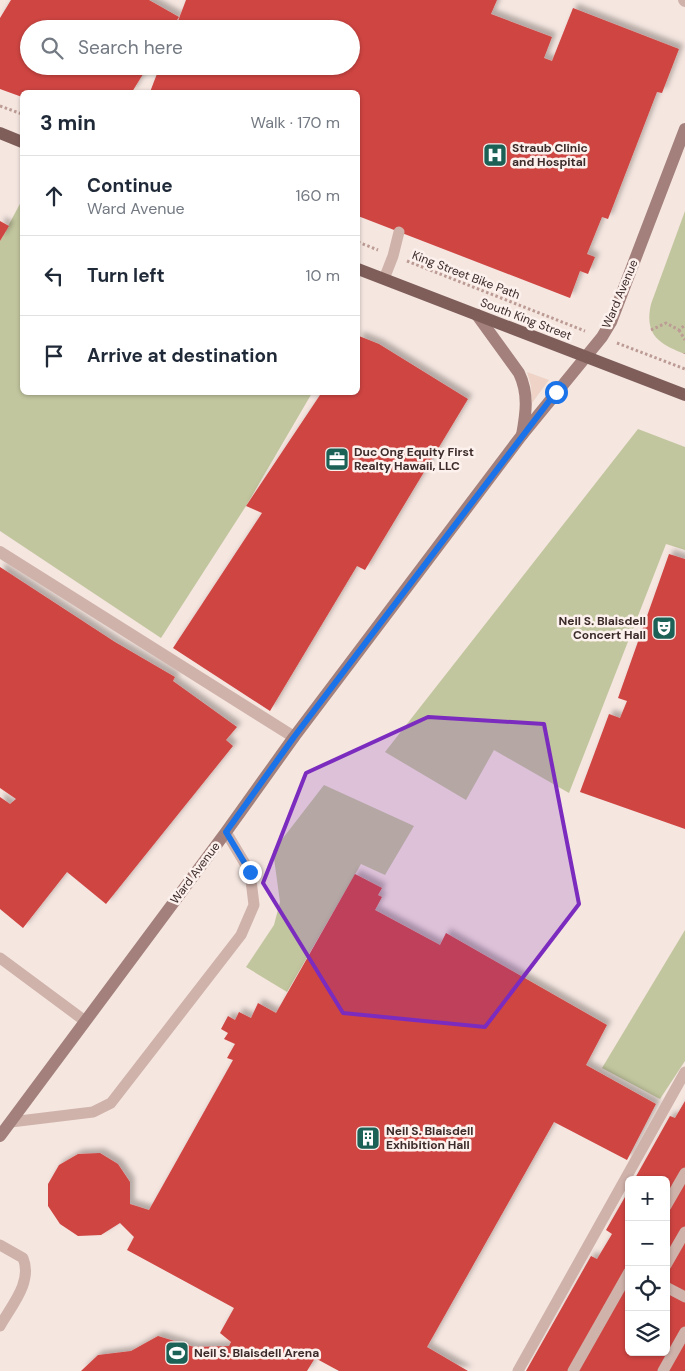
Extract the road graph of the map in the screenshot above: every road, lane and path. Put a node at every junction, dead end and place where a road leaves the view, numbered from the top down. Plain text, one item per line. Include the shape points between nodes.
1 (0, 106) edge
2 (20, 113) edge
3 (685, 129) edge
4 (0, 133) edge
5 (20, 141) edge
6 (399, 232) dead end
7 (360, 243) edge
8 (393, 256) junction
9 (360, 270) edge
10 (384, 279) junction
11 (477, 315) junction
12 (685, 325) edge
13 (651, 330) dead end
14 (679, 330) junction
15 (602, 337) junction
16 (685, 340) edge
17 (585, 356) junction
18 (685, 368) edge
19 (685, 395) edge
20 (522, 436) junction
21 (0, 552) edge
22 (294, 737) junction
23 (226, 832) junction
24 (0, 958) edge
25 (85, 1021) junction
26 (685, 1072) edge
27 (11, 1122) junction
28 (0, 1136) edge
29 (685, 1173) edge
30 (670, 1199) edge
31 (685, 1232) edge
32 (0, 1245) edge
33 (670, 1258) edge
34 (625, 1279) edge
35 (670, 1289) edge
36 (685, 1297) edge
37 (0, 1326) edge
38 (685, 1332) edge
39 (518, 1371) edge
40 (573, 1371) edge
41 (663, 1371) edge

1 - 2 path
3 - 15 main road, Ward Avenue via 611,322
4 - 5 main road
6 - 8 lane
7 - 8 path, King Street Bike Path
8 - 10 lane
8 - 15 path, King Street Bike Path
9 - 10 main road, South King Street
10 - 11 main road, South King Street
11 - 17 main road, South King Street
11 - 20 main road via 522,379 526,401
12 - 14 path
13 - 14 path via 666,323
14 - 16 path
15 - 17 main road, Ward Avenue
15 - 18 path, King Street Bike Path
17 - 19 main road, South King Street
17 - 20 main road, Ward Avenue
20 - 22 main road, Ward Avenue
21 - 22 street
22 - 23 main road, Ward Avenue
23 - 25 main road, Ward Avenue
23 - 27 lane via 250,872 254,905 241,935 111,1103 93,1112
24 - 25 lane
25 - 27 main road, Ward Avenue
26 - 39 lane
27 - 28 main road, Ward Avenue
29 - 30 lane
31 - 33 lane
32 - 37 lane via 22,1258 26,1273 24,1284
34 - 40 lane
35 - 36 lane
38 - 41 lane

